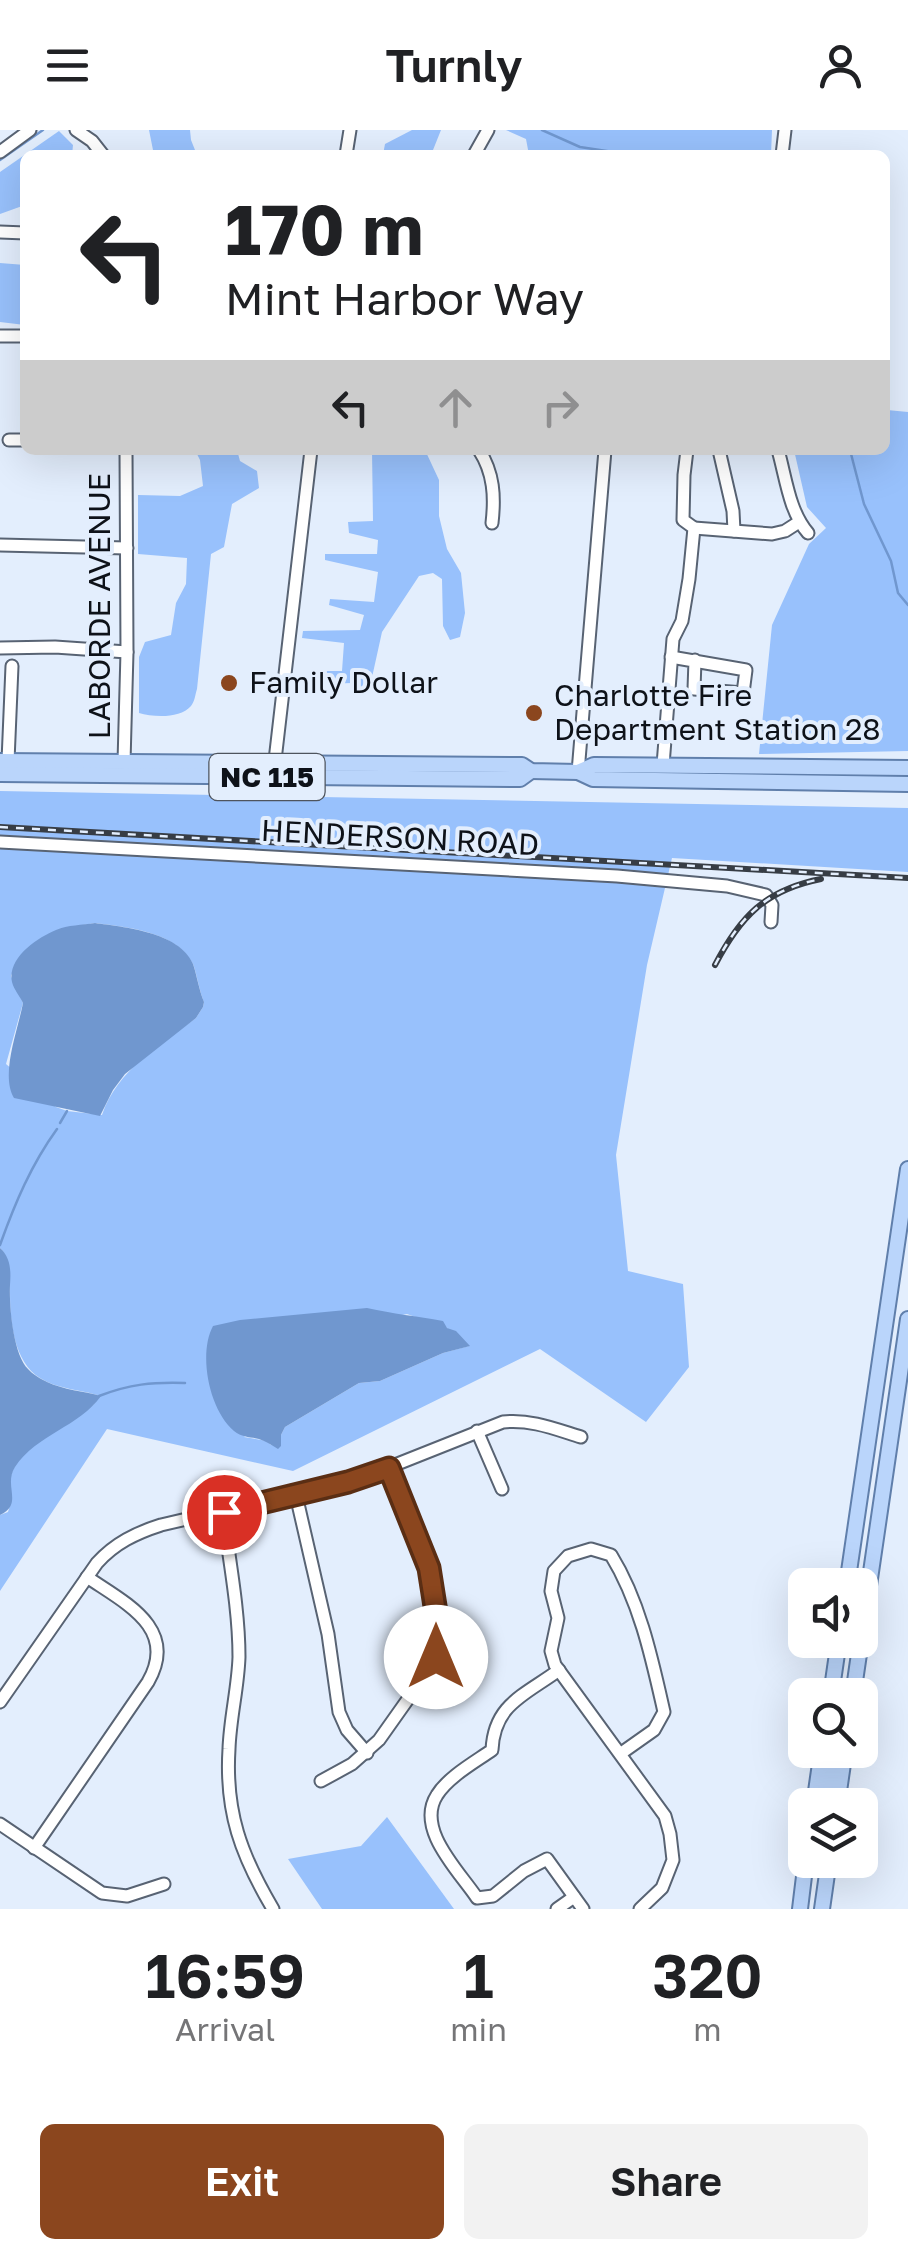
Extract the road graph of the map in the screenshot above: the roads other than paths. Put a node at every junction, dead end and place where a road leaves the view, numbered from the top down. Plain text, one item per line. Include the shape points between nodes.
1 (30, 130) edge
2 (76, 130) edge
3 (99, 150) edge
4 (0, 152) edge
5 (9, 440) dead end
6 (20, 440) edge
7 (126, 455) edge
8 (309, 455) edge
9 (482, 455) edge
10 (604, 455) edge
11 (686, 455) edge
12 (719, 455) edge
13 (779, 455) edge
14 (799, 522) junction
15 (492, 524) dead end
16 (694, 528) junction
17 (734, 531) junction
18 (808, 533) dead end
19 (0, 545) edge
20 (127, 548) junction
21 (0, 648) edge
22 (127, 652) junction
23 (671, 657) junction
24 (696, 660) junction
25 (12, 666) dead end
26 (124, 762) junction
27 (3, 765) edge
28 (663, 766) junction
29 (908, 768) edge
30 (274, 770) junction
31 (578, 772) junction
32 (908, 784) edge
33 (0, 842) edge
34 (771, 922) dead end
35 (908, 1169) edge
36 (908, 1319) edge
37 (477, 1431) junction
38 (581, 1437) dead end
39 (389, 1468) junction
40 (502, 1490) dead end
41 (296, 1495) junction
42 (224, 1512) junction
43 (850, 1568) edge
44 (87, 1577) junction
45 (559, 1670) junction
46 (855, 1678) edge
47 (0, 1702) edge
48 (367, 1752) junction
49 (620, 1754) junction
50 (321, 1781) dead end
51 (0, 1824) edge
52 (34, 1848) junction
53 (804, 1878) edge
54 (826, 1878) edge
55 (164, 1884) dead end
56 (574, 1897) junction
57 (481, 1904) edge
58 (643, 1908) edge
59 (273, 1909) edge
60 (556, 1909) edge
61 (582, 1909) edge
62 (800, 1909) edge
63 (822, 1909) edge

1 - 4 street
2 - 3 street
5 - 6 street
7 - 20 street, LABORDE AVENUE
8 - 30 street
9 - 15 street via 493,486
10 - 31 street
11 - 16 street via 683,520
12 - 17 street
13 - 14 street
14 - 17 street via 772,534
14 - 18 street
16 - 17 street
16 - 23 street
19 - 20 street
20 - 22 street, LABORDE AVENUE
21 - 22 street
22 - 26 street, LABORDE AVENUE
23 - 24 street
23 - 28 street
24 - 24 street via 746,670 743,693 694,689
25 - 27 street
26 - 27 main road, NC 115
26 - 30 main road, NC 115
27 - 30 main road, NC 115
28 - 29 main road, NC 115
28 - 31 main road, NC 115 via 594,765
30 - 31 main road, NC 115 via 522,765
31 - 32 main road, NC 115 via 593,779
33 - 34 street, HENDERSON ROAD via 727,886 766,895
35 - 43 main road
36 - 46 main road
37 - 38 street via 520,1421
37 - 39 street
37 - 40 street
39 - 41 street
39 - 48 street via 429,1568 439,1645 430,1668
41 - 42 street
41 - 48 street via 339,1712
42 - 44 street via 132,1536 108,1551
42 - 59 street via 238,1656 228,1784 235,1831
44 - 47 street
44 - 52 street via 145,1619 156,1664
45 - 49 street
45 - 49 street via 551,1651 558,1618 554,1572 568,1556 591,1548 612,1555 632,1596 664,1712 654,1730
45 - 57 street via 502,1712 492,1750 437,1794 430,1812 431,1829
48 - 50 street
49 - 58 street via 665,1816 670,1834 673,1860 662,1888
51 - 52 street
52 - 55 street via 106,1894 133,1895
53 - 62 main road
54 - 63 main road
56 - 57 street via 547,1860
56 - 60 street
56 - 61 street

